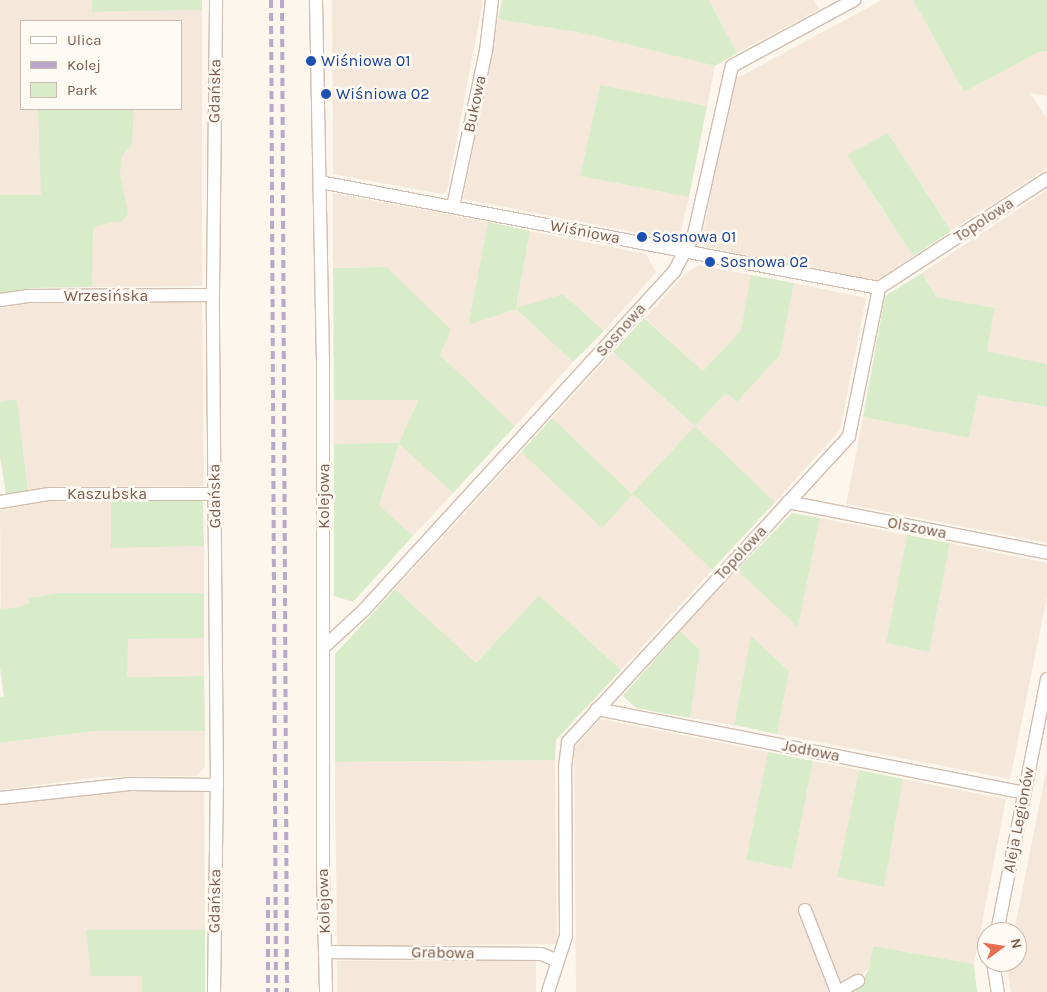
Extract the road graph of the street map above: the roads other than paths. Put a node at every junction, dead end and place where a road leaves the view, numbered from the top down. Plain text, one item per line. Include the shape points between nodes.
1 (216, 0) edge
2 (316, 0) edge
3 (492, 0) edge
4 (854, 0) edge
5 (1047, 179) edge
6 (320, 182) junction
7 (453, 207) junction
8 (686, 252) junction
9 (879, 288) junction
10 (213, 295) junction
11 (0, 300) edge
12 (215, 494) junction
13 (0, 502) edge
14 (788, 502) junction
15 (1047, 553) edge
16 (325, 646) junction
17 (1047, 678) edge
18 (597, 709) junction
19 (217, 785) junction
20 (1025, 793) junction
21 (0, 798) edge
22 (805, 910) dead end
23 (999, 922) edge
24 (326, 952) junction
25 (558, 961) junction
26 (995, 972) edge
27 (858, 981) dead end
28 (214, 992) edge
29 (326, 992) edge
30 (548, 992) edge
31 (838, 992) edge
32 (998, 992) edge

1 - 10 street, Gdańska
2 - 6 street, Kolejowa
3 - 7 street, Bukowa via 486,51
4 - 8 street, Sosnowa via 732,66 694,234
5 - 9 street, Topolowa
6 - 7 street, Wiśniowa
6 - 16 street, Kolejowa
7 - 8 street, Wiśniowa
8 - 9 street, Wiśniowa
8 - 16 street, Sosnowa via 674,272 464,502 364,610
9 - 14 street, Topolowa via 850,436
10 - 11 street, Wrzesińska via 27,296
10 - 12 street, Gdańska
12 - 13 street, Kaszubska via 49,494
12 - 19 street, Gdańska
14 - 15 street, Olszowa
14 - 18 street, Topolowa
16 - 24 street, Kolejowa via 323,876
17 - 20 street, Aleja Legionów
18 - 20 street, Jodłowa
18 - 25 street, Topolowa via 566,745 566,936
19 - 21 street via 130,784
19 - 28 street, Gdańska
20 - 23 street, Aleja Legionów
22 - 31 street
24 - 25 street, Grabowa via 542,954
24 - 29 street, Kolejowa
25 - 30 street, Topolowa
26 - 32 street
27 - 31 street

